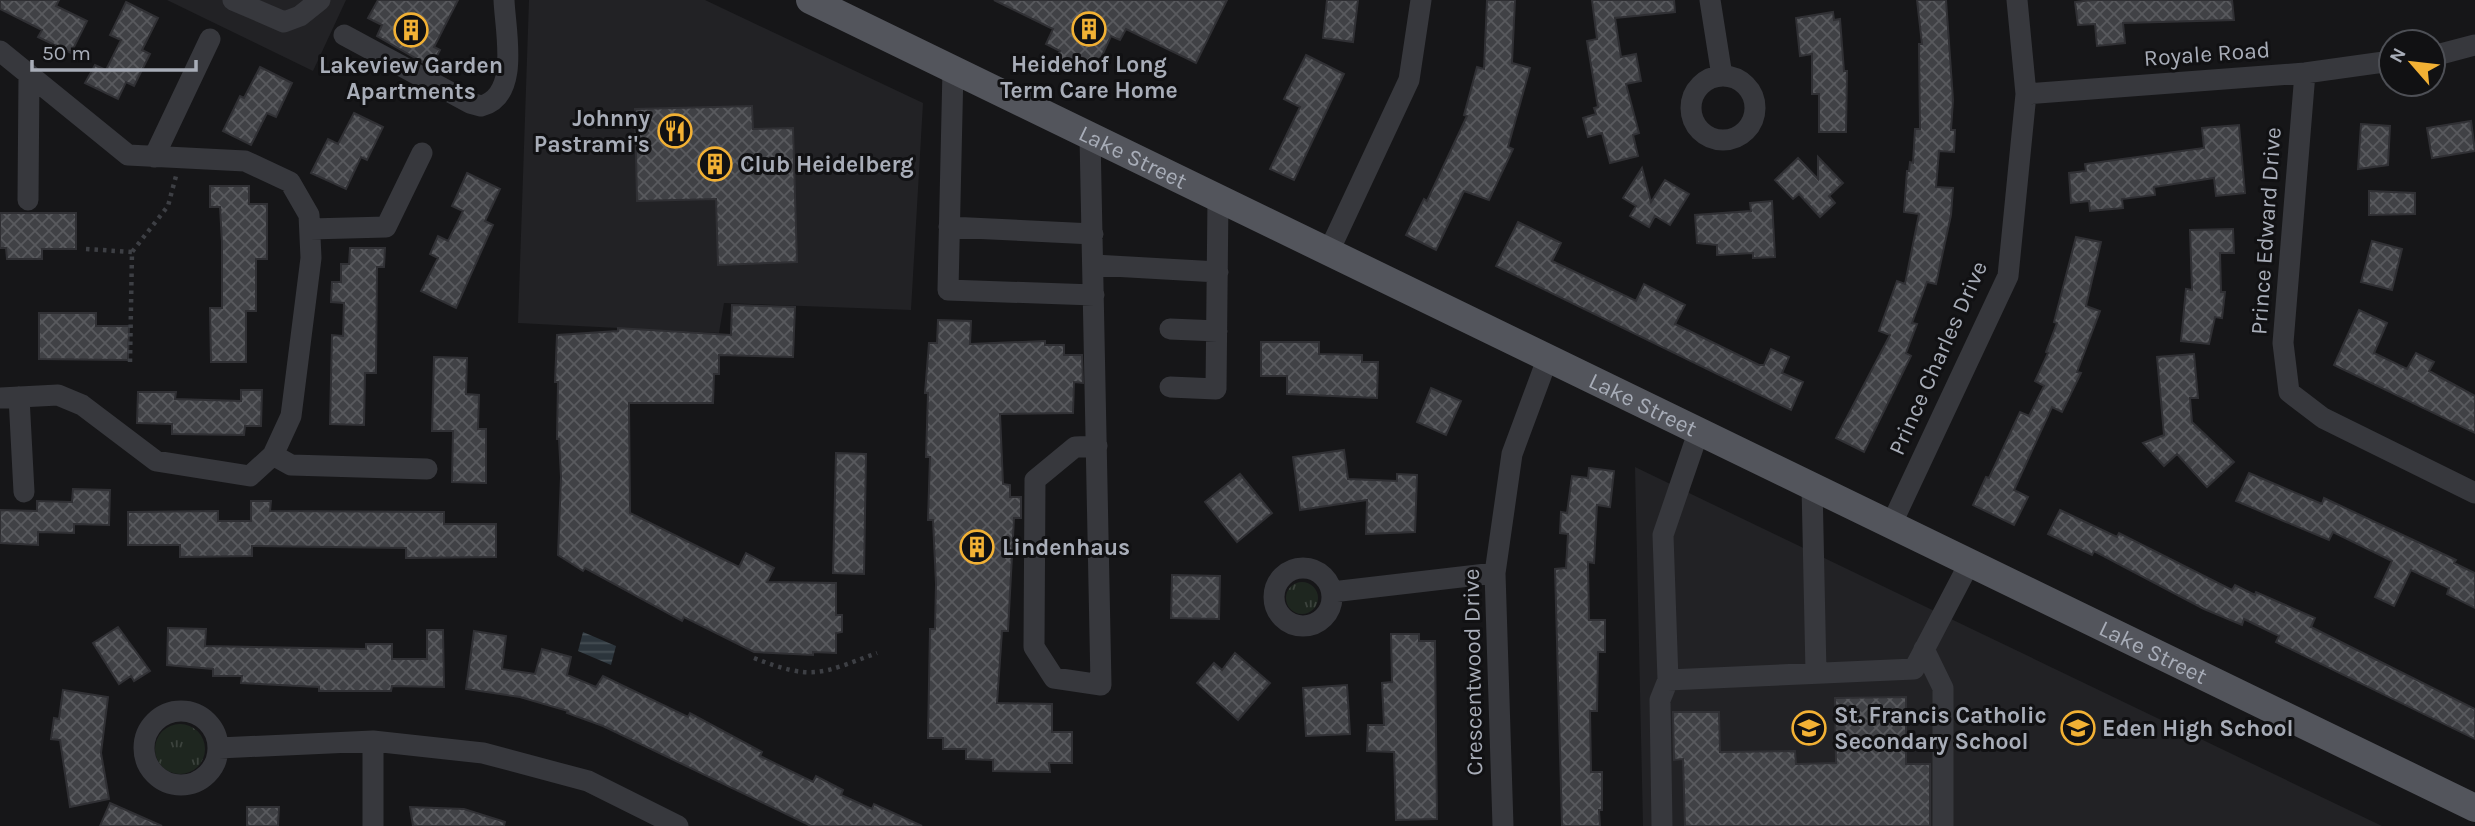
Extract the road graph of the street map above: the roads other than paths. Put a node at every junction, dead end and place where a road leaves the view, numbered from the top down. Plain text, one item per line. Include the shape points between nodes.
1 (233, 0) edge
2 (320, 0) edge
3 (504, 0) edge
4 (810, 0) edge
5 (1421, 0) edge
6 (1710, 0) edge
7 (2017, 0) edge
8 (344, 35) dead end
9 (210, 39) dead end
10 (2475, 45) edge
11 (0, 51) edge
12 (2447, 52) edge
13 (2377, 63) edge
14 (953, 69) junction
15 (2305, 73) junction
16 (29, 75) junction
17 (1722, 76) dead end
18 (2026, 94) junction
19 (1090, 136) junction
20 (422, 153) dead end
21 (154, 157) junction
22 (1218, 198) junction
23 (28, 200) dead end
24 (949, 227) junction
25 (310, 229) junction
26 (1093, 234) junction
27 (1329, 251) junction
28 (1094, 265) junction
29 (1218, 272) junction
30 (1094, 295) junction
31 (1170, 329) dead end
32 (1217, 331) junction
33 (1548, 357) junction
34 (1170, 387) dead end
35 (9, 397) edge
36 (1699, 430) junction
37 (1097, 446) junction
38 (273, 455) junction
39 (427, 469) dead end
40 (1812, 485) junction
41 (24, 492) dead end
42 (2475, 492) edge
43 (1892, 523) junction
44 (1970, 562) junction
45 (1495, 573) junction
46 (1332, 592) dead end
47 (1924, 649) junction
48 (1816, 673) junction
49 (1668, 680) junction
50 (373, 741) junction
51 (219, 748) dead end
52 (2475, 808) edge
53 (373, 826) edge
54 (678, 826) edge
55 (1503, 826) edge
56 (1662, 826) edge
57 (1943, 826) edge

1 - 2 street via 284,22
3 - 8 street via 505,83 493,100 481,106
4 - 14 main road, Lake Street
5 - 27 street via 1409,80
6 - 17 street
7 - 18 street, Prince Charles Drive
9 - 21 street
10 - 12 street
11 - 16 street
13 - 15 street, Royale Road
14 - 19 main road, Lake Street
14 - 24 street
15 - 18 street, Royale Road
15 - 42 street, Prince Edward Drive via 2283,343 2289,392 2323,418
16 - 21 street via 128,155
16 - 23 street
18 - 43 street, Prince Charles Drive via 2008,276
19 - 22 main road, Lake Street
19 - 26 street
20 - 25 street via 386,227
21 - 25 street via 245,161 290,182 309,215
22 - 27 main road, Lake Street
22 - 29 street
24 - 26 street
24 - 30 street via 948,290
25 - 38 street via 312,258 291,416
26 - 28 street
27 - 33 main road, Lake Street
28 - 29 street
28 - 30 street
29 - 32 street
30 - 37 street
31 - 32 street
32 - 34 street via 1216,389
33 - 36 main road, Lake Street
33 - 45 street, Crescentwood Drive via 1512,454
35 - 38 street via 58,395 82,405 156,461 250,476
35 - 41 street
36 - 40 main road, Lake Street
36 - 49 street via 1663,535
37 - 37 street via 1100,632 1101,685 1054,678 1034,647 1035,480 1075,447
38 - 39 street via 291,465
40 - 43 main road, Lake Street
40 - 48 street
43 - 44 main road, Lake Street
44 - 47 street
44 - 52 main road, Lake Street
45 - 46 street
45 - 55 street, Crescentwood Drive
47 - 48 street via 1914,668
47 - 57 street via 1943,688
48 - 49 street
49 - 56 street via 1660,700
50 - 51 street
50 - 53 street
50 - 54 street via 483,753 588,781

